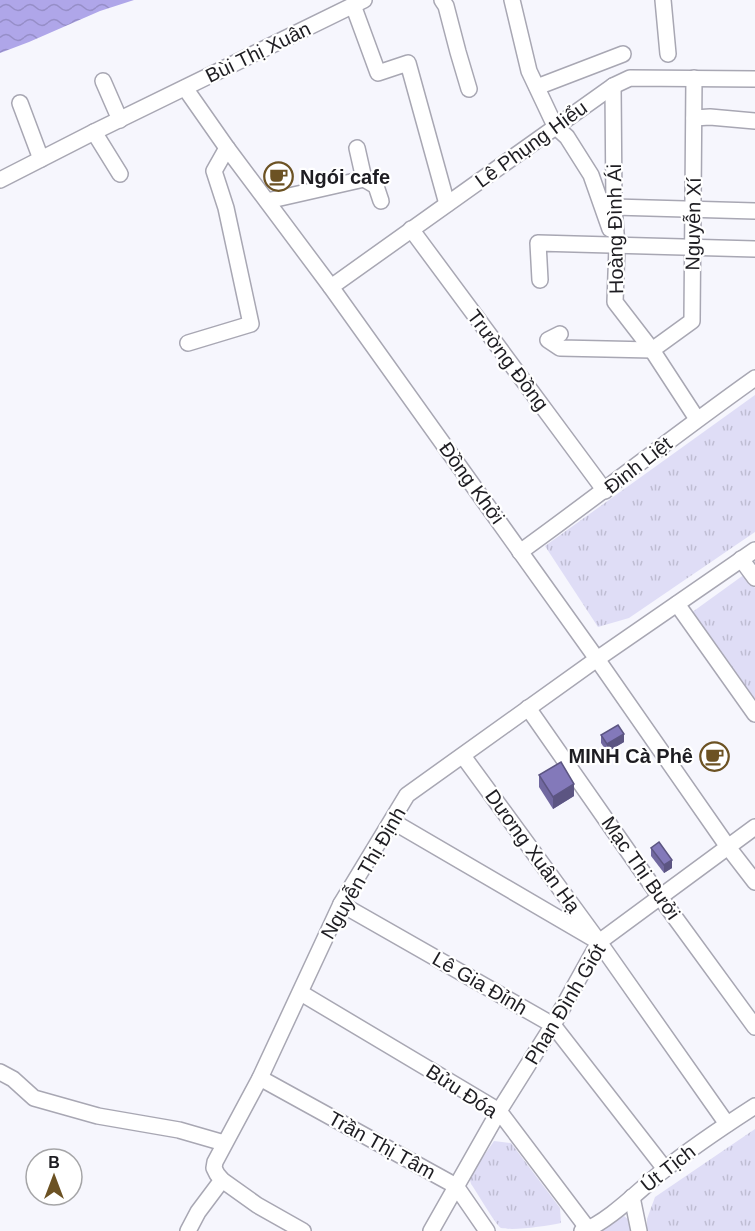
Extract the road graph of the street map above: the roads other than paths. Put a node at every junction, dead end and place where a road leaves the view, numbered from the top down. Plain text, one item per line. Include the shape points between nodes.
1 (442, 0) edge
2 (512, 0) edge
3 (663, 0) edge
4 (358, 3) edge
5 (623, 54) dead end
6 (668, 54) dead end
7 (694, 78) junction
8 (755, 79) edge
9 (103, 81) dead end
10 (613, 86) junction
11 (537, 87) junction
12 (185, 88) junction
13 (469, 88) dead end
14 (20, 103) dead end
15 (694, 118) junction
16 (120, 120) junction
17 (755, 121) edge
18 (555, 126) junction
19 (94, 132) junction
20 (227, 148) junction
21 (357, 148) dead end
22 (41, 159) junction
23 (120, 174) dead end
24 (364, 179) junction
25 (0, 180) edge
26 (267, 201) junction
27 (381, 201) dead end
28 (447, 204) junction
29 (614, 207) junction
30 (693, 210) junction
31 (755, 211) edge
32 (411, 230) junction
33 (616, 246) junction
34 (692, 248) junction
35 (755, 249) edge
36 (540, 280) dead end
37 (331, 287) junction
38 (560, 334) dead end
39 (188, 343) dead end
40 (652, 350) junction
41 (755, 378) edge
42 (697, 419) junction
43 (605, 490) junction
44 (755, 550) edge
45 (520, 552) junction
46 (741, 559) junction
47 (755, 578) edge
48 (677, 604) junction
49 (597, 659) junction
50 (528, 708) junction
51 (755, 714) edge
52 (462, 756) junction
53 (392, 820) junction
54 (755, 827) edge
55 (728, 847) junction
56 (755, 882) edge
57 (660, 897) junction
58 (341, 904) junction
59 (599, 942) junction
60 (301, 993) junction
61 (553, 1025) junction
62 (755, 1027) edge
63 (0, 1072) edge
64 (260, 1078) junction
65 (755, 1106) edge
66 (499, 1111) junction
67 (727, 1124) junction
68 (224, 1143) junction
69 (664, 1169) junction
70 (222, 1180) junction
71 (456, 1186) junction
72 (632, 1197) junction
73 (585, 1230) edge
74 (188, 1231) edge
75 (303, 1231) edge
76 (431, 1231) edge
77 (487, 1231) edge
78 (639, 1231) edge

1 - 13 street
2 - 11 street via 529,71
3 - 6 street
4 - 12 street, Bùi Thị Xuân
4 - 28 street via 378,73 408,63
5 - 11 street
7 - 8 street, Lê Phụng Hiểu
7 - 10 street, Lê Phụng Hiểu via 630,78
7 - 15 street, Nguyễn Xí
9 - 16 street
10 - 18 street, Lê Phụng Hiểu
10 - 29 street, Hoàng Đình Ái
11 - 18 street
12 - 16 street, Bùi Thị Xuân
12 - 20 street, Đồng Khởi
14 - 22 street
15 - 17 street
15 - 30 street, Nguyễn Xí
16 - 19 street, Bùi Thị Xuân
18 - 28 street, Lê Phụng Hiểu
18 - 33 street via 567,137 591,175
19 - 22 street, Bùi Thị Xuân
19 - 23 street
20 - 26 street, Đồng Khởi
20 - 39 street via 214,171 226,207 251,324
21 - 24 street
22 - 25 street, Bùi Thị Xuân
24 - 26 street
24 - 27 street via 376,186
26 - 37 street, Đồng Khởi
28 - 32 street, Lê Phụng Hiểu
29 - 30 street
29 - 33 street, Hoàng Đình Ái
30 - 31 street
30 - 34 street, Nguyễn Xí
32 - 37 street, Lê Phụng Hiểu
32 - 43 street, Trường Đồng
33 - 34 street
33 - 36 street via 538,243
33 - 40 street, Hoàng Đình Ái via 615,302
34 - 35 street
34 - 40 street, Nguyễn Xí via 692,321
37 - 45 street, Đồng Khởi
38 - 40 street via 548,340 560,348
40 - 42 street, Hoàng Đình Ái
41 - 42 street, Đinh Liệt
42 - 43 street, Đinh Liệt
43 - 45 street, Đinh Liệt
44 - 46 street, Nguyễn Thị Định
45 - 49 street, Đồng Khởi
46 - 47 street
46 - 48 street, Nguyễn Thị Định
48 - 49 street, Nguyễn Thị Định
48 - 51 street
49 - 50 street, Nguyễn Thị Định
49 - 55 street, Đồng Khởi
50 - 52 street, Nguyễn Thị Định
50 - 57 street, Mạc Thị Bưởi
52 - 53 street, Nguyễn Thị Định via 407,795
52 - 59 street, Dương Xuân Hạ
53 - 58 street, Nguyễn Thị Định
53 - 59 street
54 - 55 street, Phan Đình Giót
55 - 56 street, Đồng Khởi
55 - 57 street, Phan Đình Giót
57 - 59 street, Phan Đình Giót
57 - 62 street, Mạc Thị Bưởi
58 - 60 street, Nguyễn Thị Định
58 - 61 street, Lê Gia Đỉnh
59 - 61 street, Phan Đình Giót
59 - 67 street, Dương Xuân Hạ
60 - 64 street, Nguyễn Thị Định
60 - 66 street, Bửu Đóa
61 - 66 street, Phan Đình Giót
61 - 69 street, Lê Gia Đỉnh
63 - 68 street via 34,1098
64 - 68 street, Nguyễn Thị Định
64 - 71 street, Trần Thị Tâm
65 - 67 street, Út Tịch
66 - 71 street, Phan Đình Giót
66 - 73 street, Bửu Đóa
67 - 69 street, Út Tịch
68 - 70 street, Nguyễn Thị Định via 214,1168
69 - 72 street, Út Tịch
70 - 74 street
70 - 75 street
71 - 76 street, Phan Đình Giót
71 - 77 street, Trần Thị Tâm
72 - 73 street, Út Tịch
72 - 78 street

